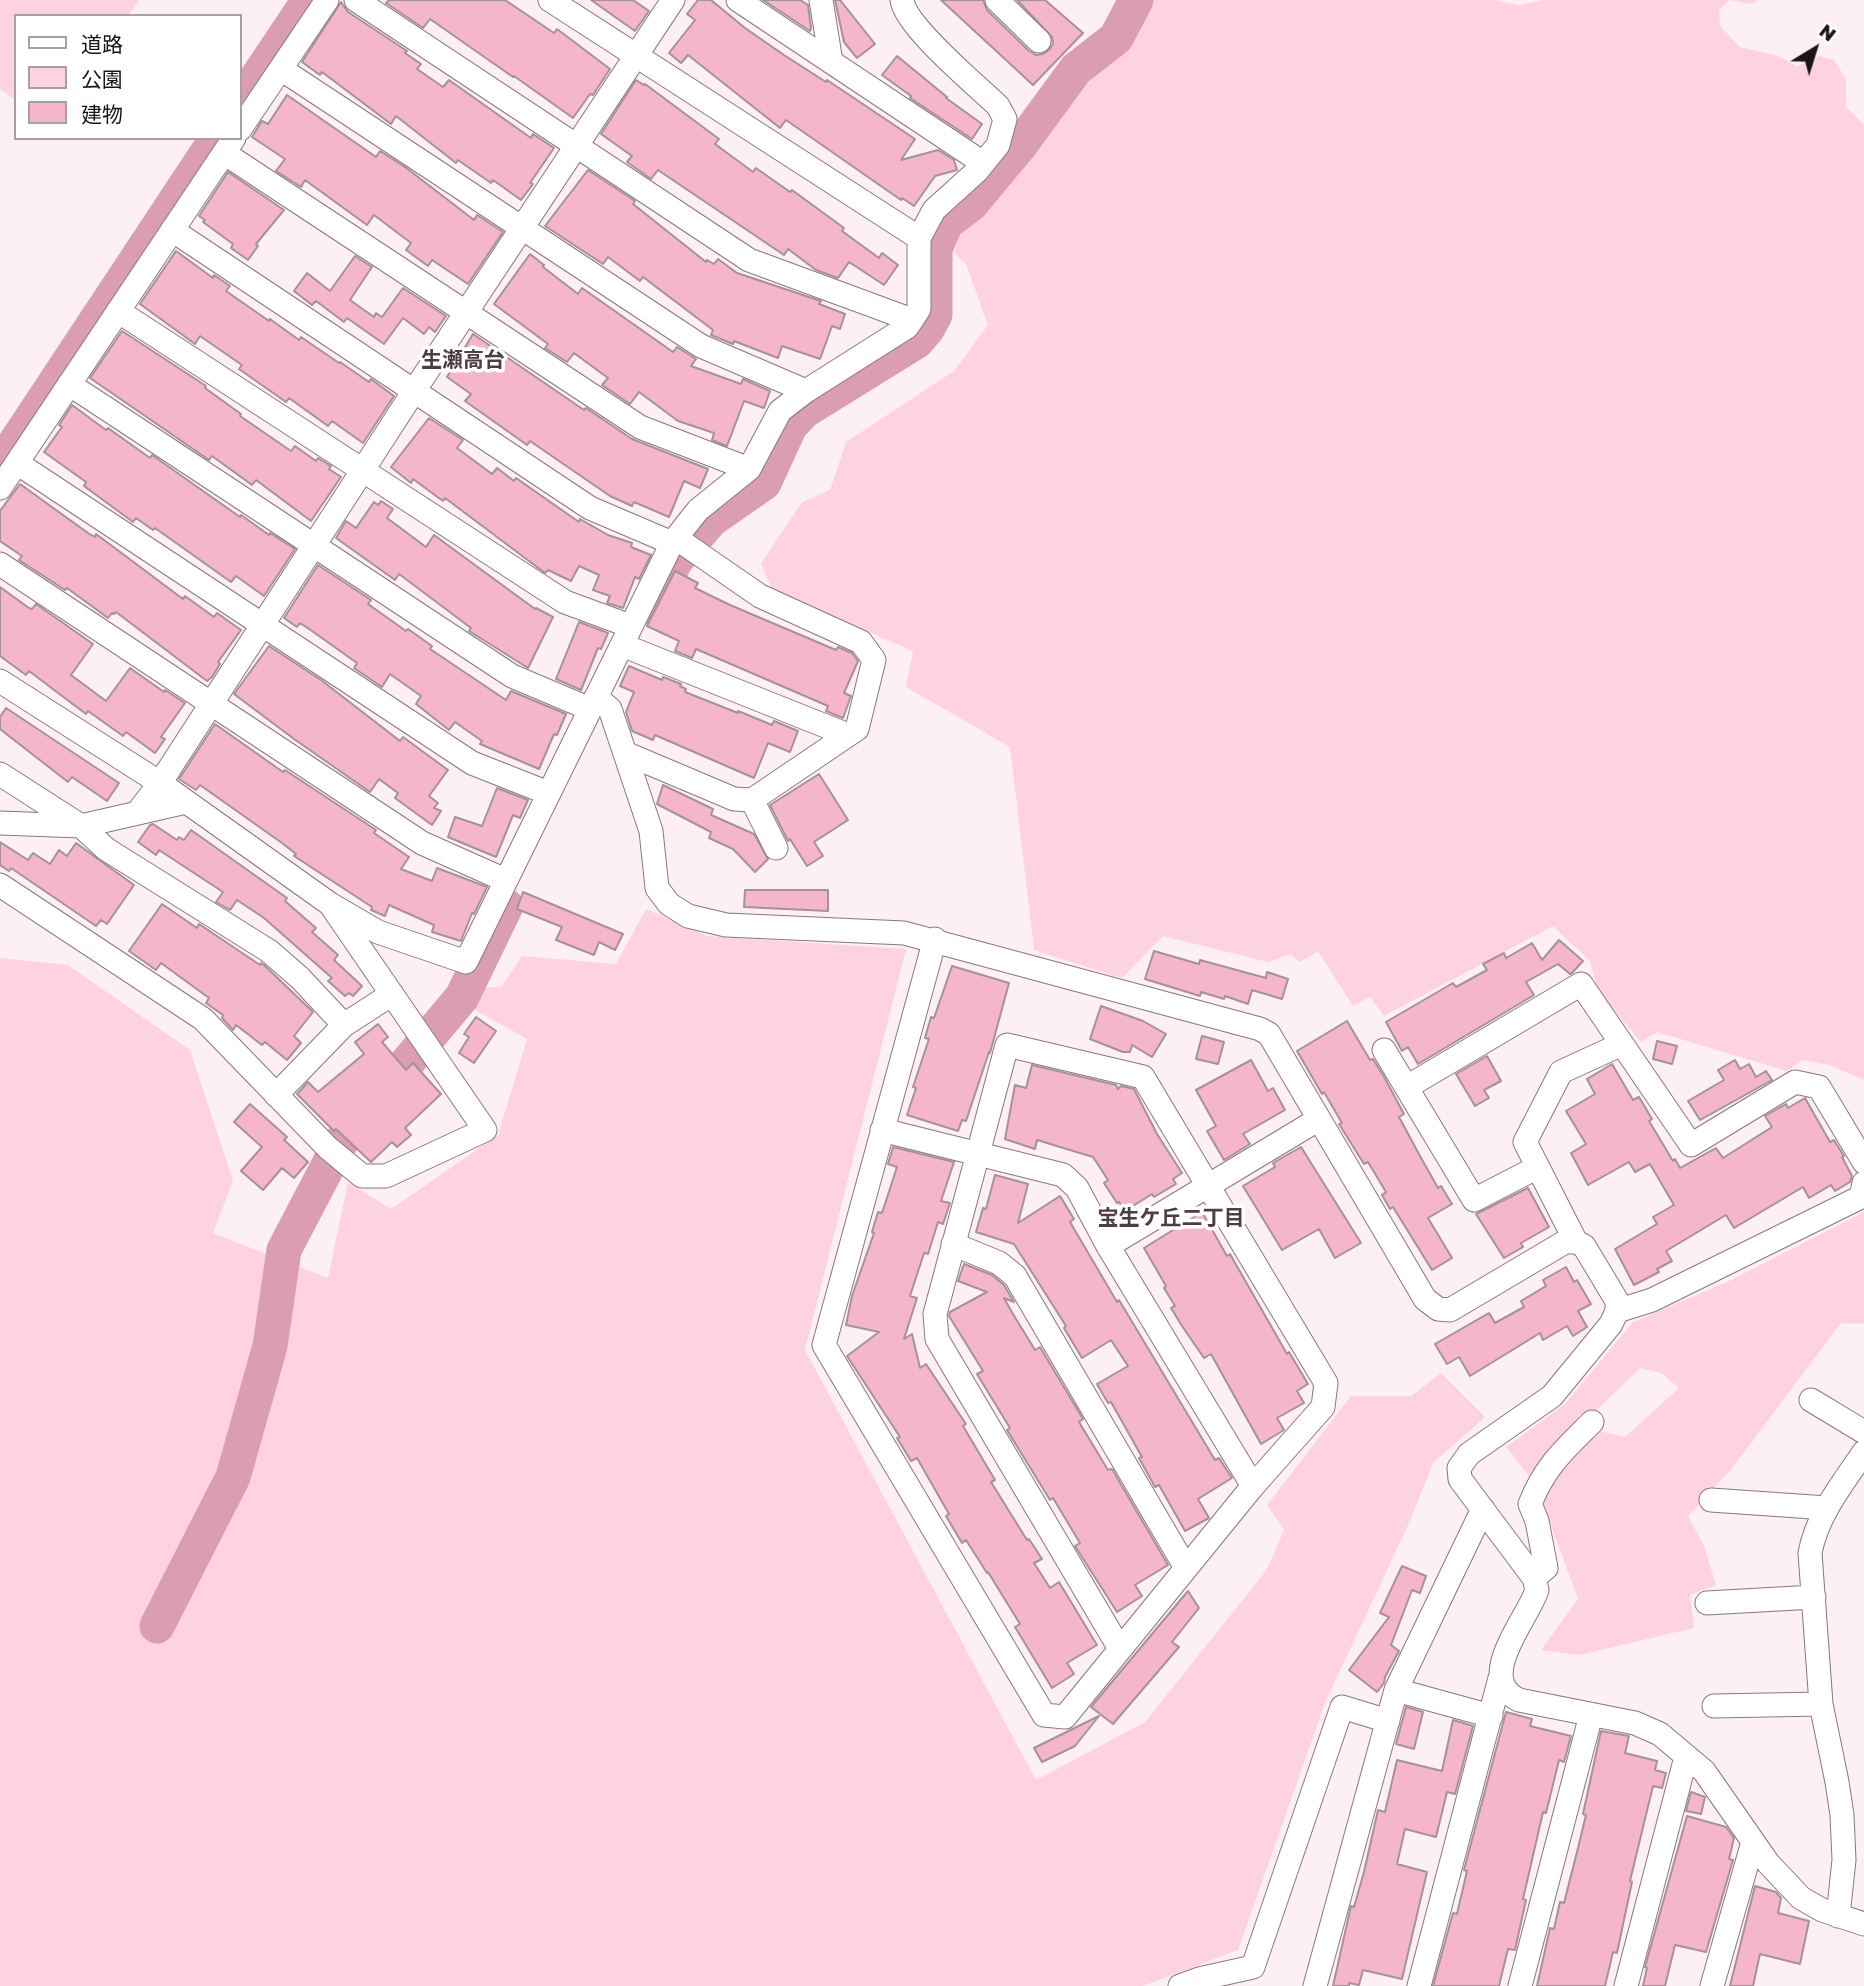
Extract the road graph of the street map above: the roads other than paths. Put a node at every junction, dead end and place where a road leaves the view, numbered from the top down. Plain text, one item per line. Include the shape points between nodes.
1 (327, 0) edge
2 (356, 0) edge
3 (550, 0) edge
4 (673, 0) edge
5 (738, 0) edge
6 (821, 0) edge
7 (902, 0) edge
8 (996, 0) edge
9 (1039, 40) dead end
10 (635, 57) junction
11 (831, 62) junction
12 (281, 69) junction
13 (242, 126) edge
14 (577, 145) junction
15 (229, 146) edge
16 (983, 163) junction
17 (521, 229) junction
18 (172, 230) junction
19 (919, 238) junction
20 (118, 311) junction
21 (466, 312) junction
22 (912, 320) junction
23 (69, 384) junction
24 (414, 391) junction
25 (806, 391) junction
26 (17, 463) junction
27 (363, 470) junction
28 (749, 470) junction
29 (0, 488) edge
30 (681, 544) junction
31 (314, 545) junction
32 (0, 564) edge
33 (262, 626) junction
34 (626, 636) junction
35 (0, 681) edge
36 (593, 703) junction
37 (210, 705) junction
38 (848, 735) junction
39 (625, 753) junction
40 (0, 774) edge
41 (160, 783) junction
42 (548, 793) junction
43 (752, 800) junction
44 (186, 802) junction
45 (137, 813) junction
46 (0, 824) edge
47 (81, 826) junction
48 (776, 848) dead end
49 (505, 880) junction
50 (0, 884) edge
51 (330, 904) junction
52 (935, 939) junction
53 (392, 994) junction
54 (344, 1025) junction
55 (1622, 1044) junction
56 (1384, 1050) dead end
57 (1407, 1087) junction
58 (276, 1095) junction
59 (1319, 1119) junction
60 (882, 1130) junction
61 (976, 1154) junction
62 (1864, 1162) edge
63 (1538, 1167) junction
64 (1864, 1183) edge
65 (1208, 1186) junction
66 (1576, 1242) junction
67 (953, 1244) junction
68 (1108, 1246) junction
69 (1617, 1311) junction
70 (1811, 1400) dead end
71 (1592, 1422) dead end
72 (1864, 1432) edge
73 (1864, 1452) edge
74 (1253, 1486) junction
75 (1711, 1500) dead end
76 (1827, 1508) junction
77 (1483, 1509) junction
78 (1186, 1568) junction
79 (1534, 1578) junction
80 (1814, 1597) junction
81 (1707, 1603) dead end
82 (1120, 1649) junction
83 (1500, 1678) junction
84 (1396, 1690) junction
85 (1821, 1704) junction
86 (1714, 1706) dead end
87 (1491, 1716) junction
88 (1591, 1716) junction
89 (1388, 1721) junction
90 (1686, 1757) junction
91 (1753, 1842) junction
92 (1838, 1916) junction
93 (1864, 1924) edge
94 (1193, 1984) edge
95 (1315, 1986) edge
96 (1419, 1986) edge
97 (1520, 1986) edge
98 (1626, 1986) edge
99 (1712, 1986) edge

1 - 12 street
2 - 14 street
3 - 10 street
4 - 10 street
5 - 11 street
6 - 11 street
7 - 16 street via 917,28 998,106 1005,119 998,145
8 - 9 street
10 - 14 street
10 - 19 street
11 - 16 street
12 - 13 street
12 - 17 street
14 - 17 street
14 - 22 street via 749,260
15 - 18 street
15 - 21 street
16 - 19 street via 934,210
17 - 21 street
17 - 25 street via 701,346
18 - 20 street
18 - 24 street
19 - 22 street via 919,309
20 - 23 street
20 - 27 street
21 - 24 street
21 - 28 street via 640,427
22 - 25 street
23 - 26 street
23 - 31 street
24 - 27 street
24 - 30 street via 590,508
25 - 28 street via 780,411
26 - 29 street
26 - 33 street
27 - 31 street
27 - 34 street
28 - 30 street via 698,510
30 - 34 street
30 - 38 street via 760,596 861,642 874,660 857,729
31 - 33 street
31 - 36 street via 512,676
32 - 37 street
33 - 37 street
33 - 42 street via 471,763
34 - 36 street
34 - 38 street
35 - 41 street
36 - 39 street via 610,709
36 - 42 street
37 - 41 street
37 - 49 street via 422,843
38 - 43 street
39 - 43 street via 734,799
39 - 52 street via 651,831 657,888 669,904 688,916 726,925 904,933
40 - 47 street
41 - 44 street
41 - 45 street
42 - 49 street
43 - 48 street
44 - 45 street
44 - 51 street
45 - 47 street
46 - 47 street
47 - 54 street via 106,849 269,951
49 - 51 street via 466,961 379,932
50 - 58 street via 203,1019
51 - 53 street
52 - 59 street via 1260,1029 1269,1034
52 - 60 street
53 - 54 street
53 - 58 street via 485,1130 386,1176 362,1176
54 - 58 street
55 - 57 street via 1581,984
55 - 62 street via 1691,1145 1796,1082 1819,1087
55 - 63 street via 1561,1072 1525,1143
56 - 57 street
57 - 63 street via 1474,1200
59 - 65 street
59 - 66 street via 1425,1299 1438,1309 1450,1310 1564,1242
60 - 61 street
60 - 82 street via 824,1345 1044,1715 1065,1717
61 - 65 street via 1007,1045 1143,1077
61 - 67 street
61 - 68 street via 1063,1175 1077,1188
63 - 66 street
64 - 69 street via 1861,1197 1652,1300
65 - 68 street
65 - 74 street via 1326,1383 1323,1407
66 - 69 street via 1584,1246 1617,1301
67 - 78 street via 999,1263 1015,1276
67 - 82 street via 935,1314 937,1339
68 - 74 street
69 - 77 street via 1552,1396 1469,1454 1459,1468 1460,1479
70 - 72 street
71 - 79 street via 1550,1464 1530,1504 1546,1568
73 - 76 street
74 - 78 street
75 - 76 street
76 - 80 street via 1813,1535 1810,1553
77 - 79 street
77 - 84 street
78 - 82 street
79 - 83 street via 1537,1590 1503,1658
80 - 81 street
80 - 85 street
83 - 87 street
83 - 88 street via 1509,1695 1519,1700
84 - 87 street
84 - 89 street
85 - 86 street
85 - 92 street via 1842,1815 1844,1860
87 - 96 street
88 - 90 street via 1635,1723 1660,1734
88 - 97 street
89 - 94 street via 1342,1707 1253,1967
89 - 95 street
90 - 91 street via 1704,1771
90 - 98 street
91 - 92 street via 1801,1898
91 - 99 street
92 - 93 street

